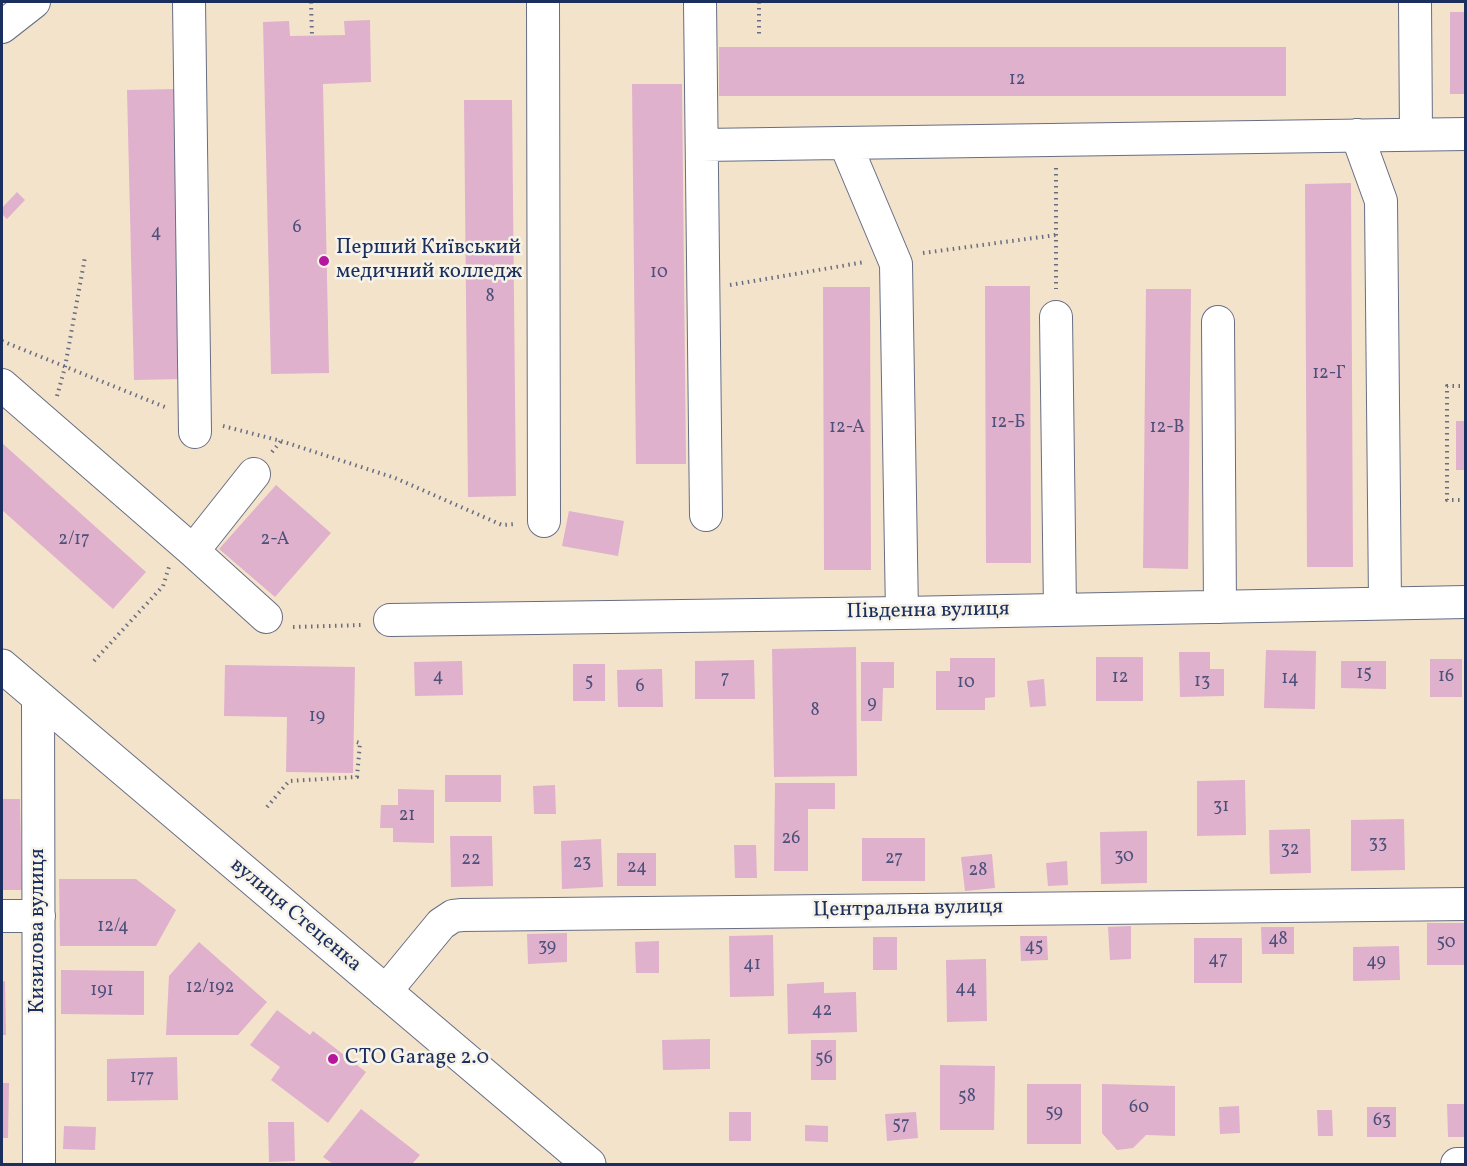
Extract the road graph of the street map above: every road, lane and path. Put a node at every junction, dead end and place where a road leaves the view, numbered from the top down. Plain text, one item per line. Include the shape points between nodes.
1 (34, 2) edge
2 (189, 2) edge
3 (311, 2) edge
4 (543, 2) edge
5 (700, 2) edge
6 (759, 2) edge
7 (1415, 2) edge
8 (2, 27) edge
9 (312, 36) dead end
10 (759, 36) dead end
11 (1466, 134) edge
12 (1357, 135) junction
13 (1416, 135) junction
14 (1056, 139) junction
15 (845, 142) junction
16 (702, 145) junction
17 (85, 257) dead end
18 (1056, 317) joint
19 (1218, 322) dead end
20 (2, 341) edge
21 (65, 367) junction
22 (2, 385) edge
23 (1466, 386) edge
24 (49, 426) junction
25 (195, 426) junction
26 (254, 474) dead end
27 (1466, 500) edge
28 (706, 514) dead end
29 (544, 521) joint
30 (185, 544) junction
31 (1466, 602) edge
32 (1385, 603) junction
33 (1220, 607) junction
34 (1060, 610) junction
35 (902, 613) junction
36 (266, 617) joint
37 (390, 620) joint
38 (94, 661) dead end
39 (2, 666) edge
40 (38, 698) junction
41 (353, 741) dead end
42 (267, 807) dead end
43 (1466, 904) edge
44 (2, 916) edge
45 (39, 916) junction
46 (385, 992) junction
47 (39, 1164) edge
48 (589, 1164) edge
49 (1457, 1164) edge
50 (1466, 1164) edge

1 - 8 street
2 - 25 street
3 - 9 path
4 - 29 street
5 - 16 street
6 - 10 path
7 - 13 street
11 - 13 street
12 - 13 street
12 - 14 street
12 - 32 street via 1381,201
14 - 15 street
14 - 18 path
15 - 16 street
15 - 35 street via 896,264
16 - 28 street
17 - 21 path
18 - 34 street
19 - 33 street
20 - 21 path
21 - 24 path
21 - 25 path
22 - 24 street
23 - 27 path via 1447,386 1447,500
24 - 30 street
25 - 29 path via 281,441 395,478 502,525
26 - 30 street
30 - 36 street
30 - 38 path via 164,586
31 - 32 street, Південна вулиця
32 - 33 street, Південна вулиця
33 - 34 street, Південна вулиця
34 - 35 street, Південна вулиця
35 - 37 street, Південна вулиця
36 - 37 path via 283,627 359,626
39 - 40 main road, вулиця Стеценка
40 - 45 street, Кизилова вулиця
40 - 46 main road, вулиця Стеценка
41 - 42 path via 360,743 357,777 289,781
43 - 46 street, Центральна вулиця via 462,915 441,924
44 - 45 street
45 - 47 street, Кизилова вулиця
46 - 48 main road, вулиця Стеценка
49 - 50 street

